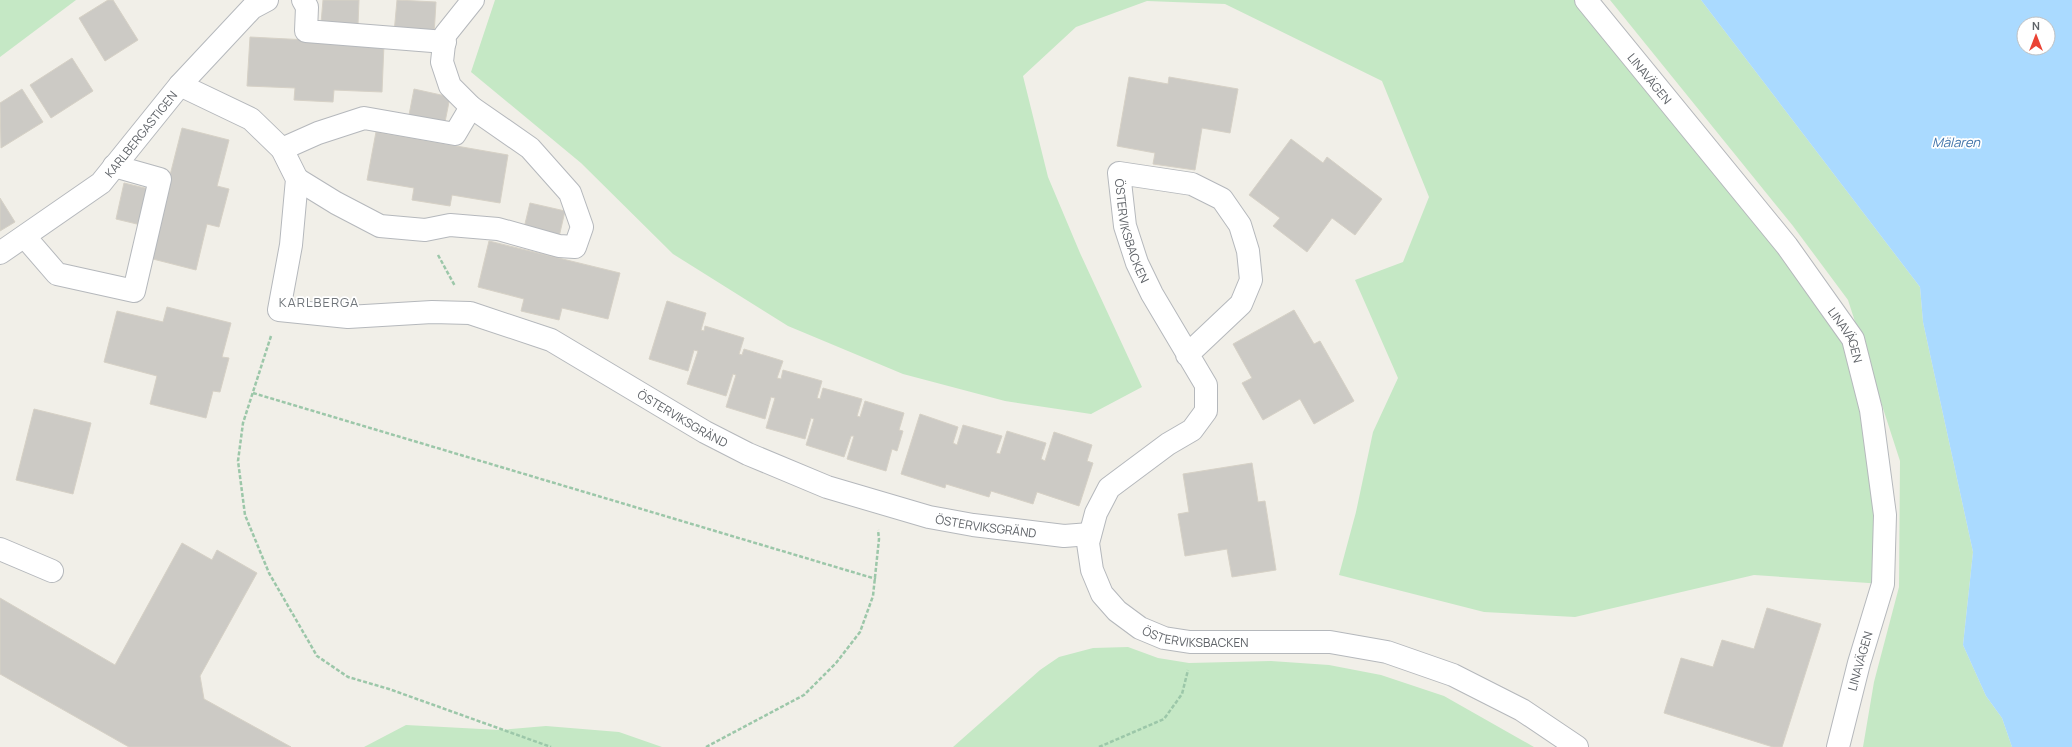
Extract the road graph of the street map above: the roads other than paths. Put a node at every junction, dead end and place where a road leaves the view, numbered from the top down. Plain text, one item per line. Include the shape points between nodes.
1 (267, 0) edge
2 (302, 0) edge
3 (473, 0) edge
4 (1586, 0) edge
5 (445, 42) junction
6 (180, 85) junction
7 (471, 107) junction
8 (282, 149) junction
9 (114, 166) junction
10 (297, 179) junction
11 (25, 237) junction
12 (0, 253) edge
13 (1187, 355) junction
14 (1090, 534) junction
15 (0, 549) edge
16 (52, 571) dead end
17 (1577, 747) edge
18 (1838, 747) edge

1 - 6 street, KARLBERGASTIGEN via 252,8
2 - 5 street via 307,7 306,31
3 - 5 street via 445,35
4 - 18 street, LINAVÄGEN via 1787,246 1853,339 1871,410 1885,515 1882,584
5 - 7 street via 442,62 450,86
6 - 8 street via 251,118
6 - 9 street, KARLBERGASTIGEN
7 - 8 street via 455,134 364,118 318,133
7 - 10 street via 530,148 570,193 582,227 575,247 559,246 498,230 450,225 425,230 380,226
8 - 10 street
9 - 11 street, KARLBERGASTIGEN via 101,183
9 - 11 street via 160,179 134,291 57,274
10 - 14 street, ÖSTERVIKSGRÄND via 291,245 280,310 348,317 432,312 470,313 552,340 666,410 748,454 827,487 929,517 972,525 1064,536
11 - 12 street, KARLBERGASTIGEN
13 - 13 street, ÖSTERVIKSBACKEN via 1137,263 1125,226 1119,174 1192,184 1222,199 1240,225 1248,250 1251,280 1241,304
13 - 14 street, ÖSTERVIKSBACKEN via 1206,384 1206,411 1192,430 1162,448 1109,488 1096,513
14 - 17 street, ÖSTERVIKSBACKEN via 1088,543 1092,570 1102,594 1117,612 1140,628 1164,638 1190,642 1330,642 1388,652 1453,675 1522,710
15 - 16 street

